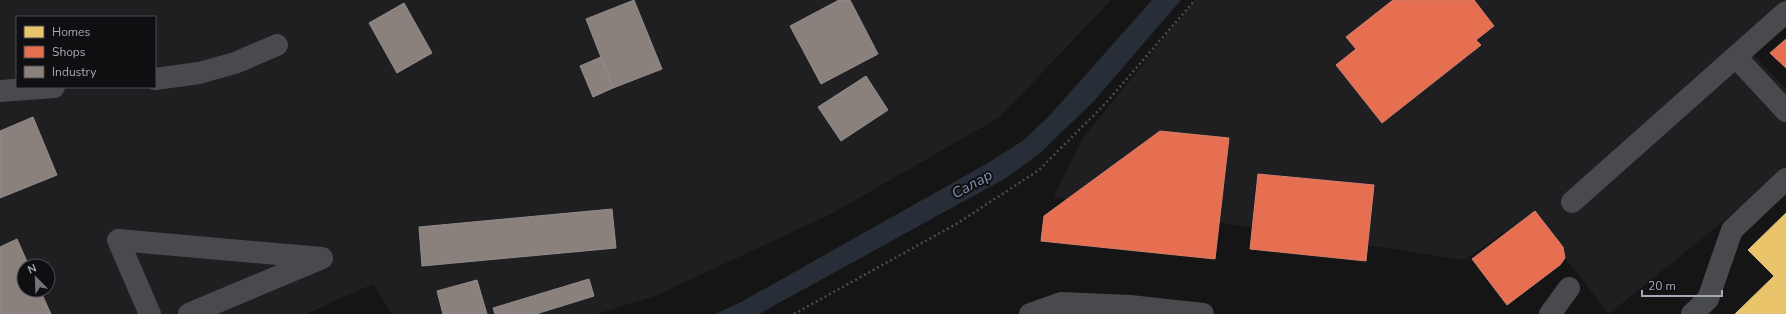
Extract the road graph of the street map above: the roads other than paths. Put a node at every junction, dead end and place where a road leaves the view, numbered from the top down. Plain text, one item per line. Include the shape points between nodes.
1 (1786, 12) edge
2 (276, 45) dead end
3 (1736, 57) junction
4 (156, 79) edge
5 (40, 88) edge
6 (0, 91) edge
7 (1786, 111) edge
8 (1786, 179) edge
9 (1572, 202) dead end
10 (1569, 288) dead end
11 (1130, 310) edge
12 (150, 314) edge
13 (189, 314) edge
14 (1030, 314) edge
15 (1203, 314) edge
16 (1550, 314) edge
17 (1692, 314) edge

1 - 3 lane
2 - 4 lane via 235,63 199,73
3 - 7 lane
3 - 9 lane
5 - 6 lane
8 - 17 lane via 1732,230 1708,299
10 - 16 lane
11 - 14 lane via 1060,303
11 - 15 lane
12 - 13 lane via 118,240 322,258

